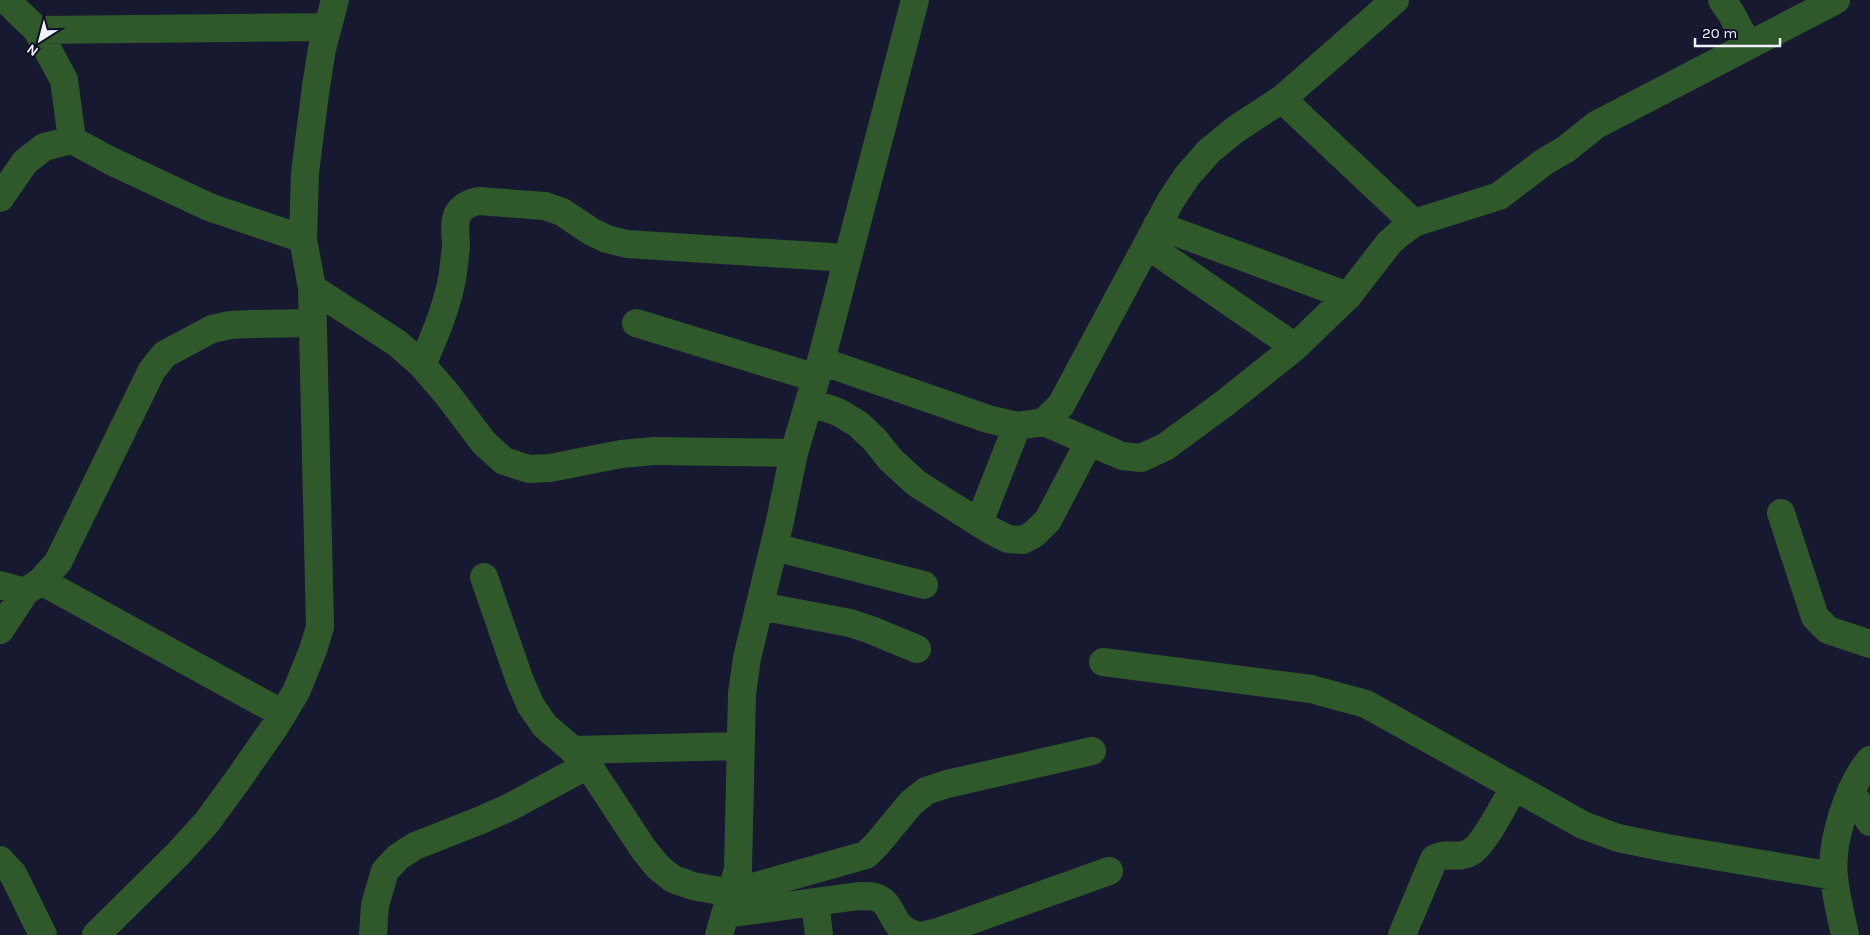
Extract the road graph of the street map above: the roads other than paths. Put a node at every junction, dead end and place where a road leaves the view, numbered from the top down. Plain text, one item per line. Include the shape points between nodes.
1 (915, 0) edge
2 (1395, 0) edge
3 (1722, 0) edge
4 (1836, 0) edge
5 (338, 8) edge
6 (23, 11) edge
7 (1748, 45) junction
8 (1282, 99) junction
9 (72, 140) junction
10 (0, 198) edge
11 (1414, 223) junction
12 (1152, 235) junction
13 (302, 239) junction
14 (847, 258) junction
15 (312, 288) junction
16 (1348, 296) junction
17 (313, 322) junction
18 (636, 323) dead end
19 (1295, 347) junction
20 (422, 365) junction
21 (816, 380) junction
22 (1044, 422) junction
23 (1017, 426) junction
24 (1090, 442) junction
25 (794, 453) junction
26 (1781, 514) dead end
27 (979, 523) junction
28 (774, 547) junction
29 (484, 577) dead end
30 (924, 585) dead end
31 (22, 586) edge
32 (760, 606) junction
33 (0, 630) edge
34 (1870, 644) edge
35 (917, 649) dead end
36 (1103, 662) dead end
37 (283, 714) junction
38 (740, 746) junction
39 (1092, 751) dead end
40 (580, 757) junction
41 (1870, 760) edge
42 (1514, 787) junction
43 (1851, 791) junction
44 (1870, 822) edge
45 (0, 860) edge
46 (1109, 871) dead end
47 (1834, 876) junction
48 (815, 902) junction
49 (726, 914) edge
50 (43, 935) edge
51 (96, 935) edge
52 (373, 935) edge
53 (819, 935) edge
54 (917, 935) edge
55 (924, 935) edge
56 (1402, 935) edge
57 (1845, 935) edge

1 - 14 street
2 - 8 street
3 - 7 street
4 - 7 street
5 - 6 street
5 - 13 street via 322,49 314,95
6 - 9 street via 64,80
7 - 11 street via 1596,125 1499,196
8 - 11 street
8 - 12 street via 1209,151 1187,176
9 - 10 street via 44,147 25,162
9 - 13 street via 209,206
11 - 16 street via 1389,243
12 - 16 street
12 - 19 street
12 - 22 street via 1062,405
13 - 15 street
14 - 20 street via 627,244 600,235 562,212 545,206 469,203 460,210 456,219 456,248 446,305
14 - 21 street
15 - 17 street
15 - 20 street via 397,343
16 - 19 street
17 - 31 street via 230,325 212,329 165,354 152,370 58,562
17 - 37 street via 320,627 296,692
18 - 21 street
19 - 24 street via 1165,447 1141,458 1122,456
20 - 25 street via 484,443 504,461 529,469 654,451
21 - 23 street
21 - 25 street
21 - 27 street via 838,412 858,424 916,483
22 - 23 street
22 - 24 street
23 - 27 street
24 - 27 street via 1048,520 1034,534 1023,540 1008,539
25 - 28 street
26 - 34 street via 1815,617 1828,630
28 - 30 street
28 - 32 street
29 - 40 street via 531,706 545,726
31 - 33 street
31 - 37 street
32 - 35 street via 850,623
32 - 38 street via 742,694
36 - 42 street via 1311,689 1366,704
37 - 51 street via 207,822
38 - 40 street
38 - 49 street via 738,869
39 - 49 street via 926,791 866,855
40 - 49 street via 658,868 673,879 693,886
40 - 52 street via 510,807 415,846 398,857 385,871 375,905
41 - 43 street
42 - 47 street via 1582,825 1618,838
42 - 56 street via 1480,843 1471,852 1460,856 1442,854 1434,859
43 - 44 street
43 - 47 street via 1836,841
45 - 50 street via 13,874
46 - 55 street
47 - 57 street
48 - 49 street
48 - 53 street
48 - 54 street via 876,897 888,907 897,925 907,933

